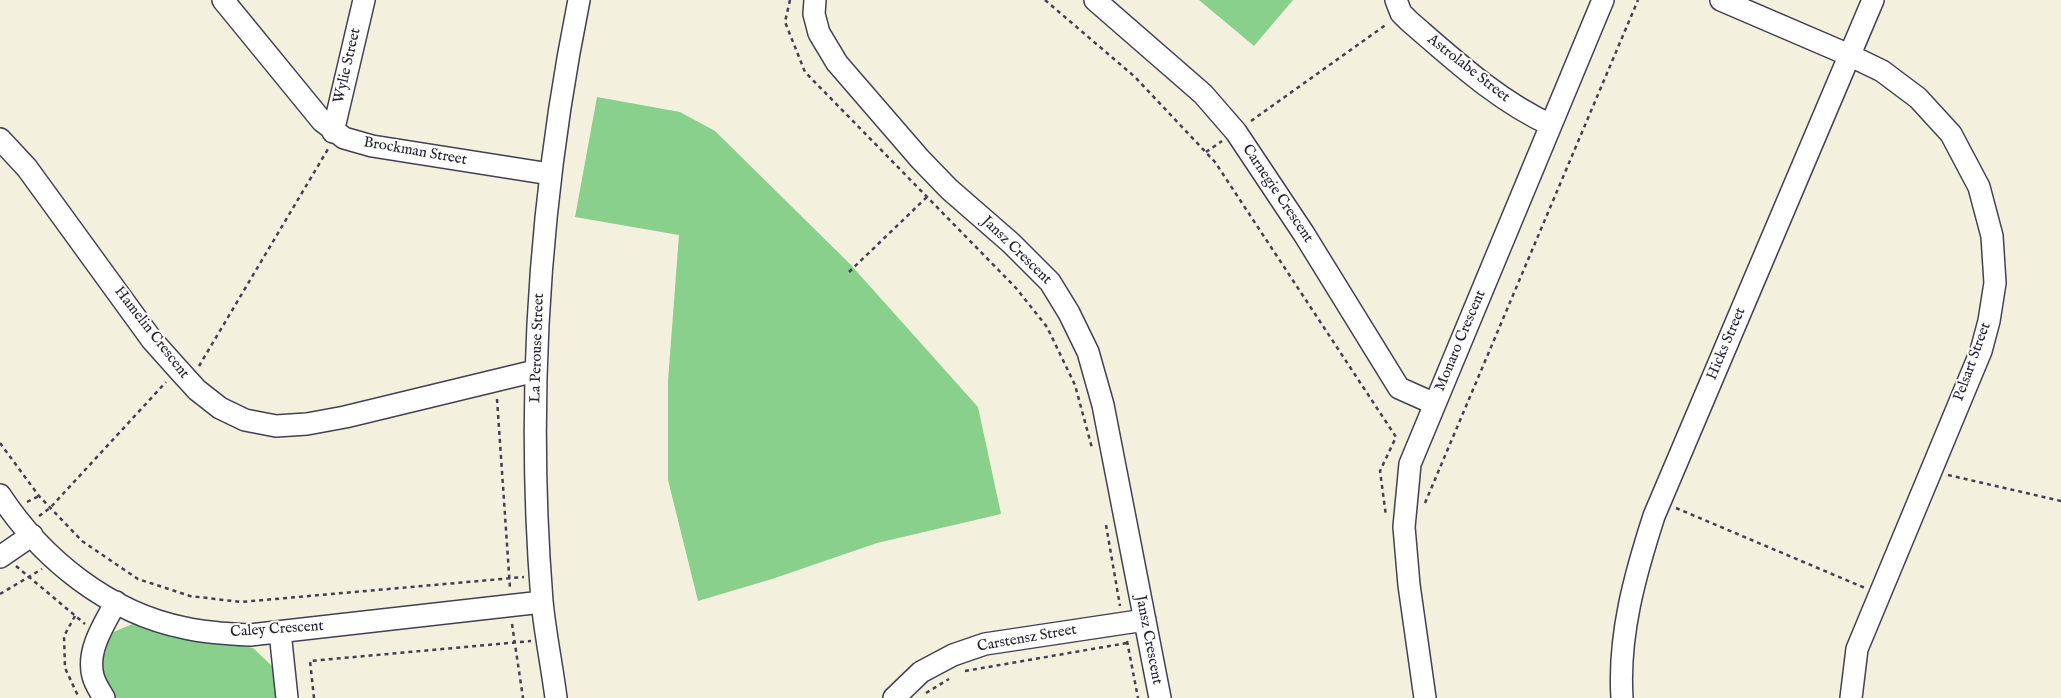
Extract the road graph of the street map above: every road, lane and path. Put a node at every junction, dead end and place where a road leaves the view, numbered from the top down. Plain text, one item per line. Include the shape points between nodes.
1 (223, 0) edge
2 (364, 0) edge
3 (579, 0) edge
4 (790, 0) edge
5 (815, 0) edge
6 (1045, 0) edge
7 (1095, 0) edge
8 (1603, 0) edge
9 (1638, 0) edge
10 (1721, 0) edge
11 (1873, 0) edge
12 (1399, 6) edge
13 (1849, 55) junction
14 (1551, 125) junction
15 (1236, 132) junction
16 (335, 133) junction
17 (0, 139) edge
18 (1206, 152) junction
19 (550, 174) junction
20 (928, 196) junction
21 (849, 272) dead end
22 (535, 371) junction
23 (167, 377) dead end
24 (495, 380) junction
25 (190, 382) junction
26 (1435, 404) junction
27 (0, 443) edge
28 (1092, 449) dead end
29 (1930, 471) junction
30 (0, 495) edge
31 (1660, 501) junction
32 (2061, 502) edge
33 (1424, 506) dead end
34 (50, 508) junction
35 (1105, 516) dead end
36 (1387, 520) dead end
37 (28, 531) junction
38 (2, 556) edge
39 (55, 560) junction
40 (541, 576) junction
41 (28, 577) junction
42 (510, 579) junction
43 (0, 594) edge
44 (1880, 594) junction
45 (116, 602) junction
46 (542, 602) junction
47 (510, 606) junction
48 (75, 616) junction
49 (1146, 630) junction
50 (280, 632) junction
51 (1125, 633) junction
52 (98, 635) junction
53 (548, 639) junction
54 (515, 642) junction
55 (960, 672) dead end
56 (952, 677) dead end
57 (79, 698) edge
58 (104, 698) edge
59 (287, 698) edge
60 (314, 698) edge
61 (522, 698) edge
62 (556, 698) edge
63 (894, 698) edge
64 (919, 698) edge
65 (1138, 698) edge
66 (1160, 698) edge
67 (1425, 698) edge
68 (1622, 698) edge
69 (1851, 698) edge

1 - 16 street, Brockman Street via 308,106
2 - 16 street, Wylie Street
3 - 19 street, La Perouse Street
4 - 20 path via 785,22 806,72
5 - 49 street, Jansz Crescent via 814,14 819,33 837,64 949,189 1011,242 1050,282 1069,313 1088,352 1103,405
6 - 18 path via 1134,77
7 - 15 street, Carnegie Crescent via 1203,94
8 - 14 street, Monaro Crescent
9 - 33 path
10 - 13 street, Pelsart Street
11 - 13 street, Hicks Street
12 - 14 street, Astrolabe Street via 1418,29 1505,99
12 - 15 path
13 - 29 street, Pelsart Street via 1882,72 1918,98 1951,134 1979,187 1992,236 1995,283 1989,321 1981,351
13 - 31 street, Hicks Street
14 - 26 street, Monaro Crescent
15 - 18 path
15 - 26 street, Carnegie Crescent via 1304,234 1399,388
16 - 19 street, Brockman Street via 372,146
16 - 25 path
17 - 25 street, Hamelin Crescent via 27,168 152,340
18 - 36 path via 1396,437 1380,471
19 - 22 street, La Perouse Street
20 - 21 path
20 - 28 path via 1016,288 1047,327 1075,385
22 - 24 street, Hamelin Crescent
22 - 40 street, La Perouse Street
23 - 34 path via 169,379
24 - 25 street, Hamelin Crescent via 345,417 276,426 245,420 220,408
24 - 42 path
26 - 67 street, Monaro Crescent via 1410,464 1404,526
27 - 34 path
29 - 32 path
29 - 44 street, Pelsart Street
30 - 37 street, Caley Crescent
31 - 44 path
31 - 68 street, Hicks Street via 1629,604 1622,645
34 - 37 path
34 - 42 path via 82,541 138,579 190,596 241,602
35 - 51 path
37 - 38 street
37 - 39 street, Caley Crescent
38 - 41 path
39 - 41 path
39 - 45 street, Caley Crescent via 90,588
40 - 42 path
40 - 46 street, La Perouse Street
41 - 43 path
41 - 48 path
42 - 47 path
44 - 69 street, Pelsart Street via 1857,649
45 - 50 street, Caley Crescent via 184,628 218,634
45 - 52 street
46 - 47 street, Caley Crescent
46 - 53 street, La Perouse Street
47 - 50 street, Caley Crescent
47 - 54 path
48 - 52 path
48 - 57 path via 64,636 65,668
49 - 51 street, Carstensz Street
49 - 51 path
49 - 66 street, Jansz Crescent
50 - 59 street
51 - 55 path
51 - 63 street, Carstensz Street via 984,644 952,655 921,672
51 - 65 path
52 - 58 street via 93,653 93,676
53 - 54 path
53 - 62 street, La Perouse Street
54 - 60 path via 310,661
54 - 61 path
56 - 64 path

